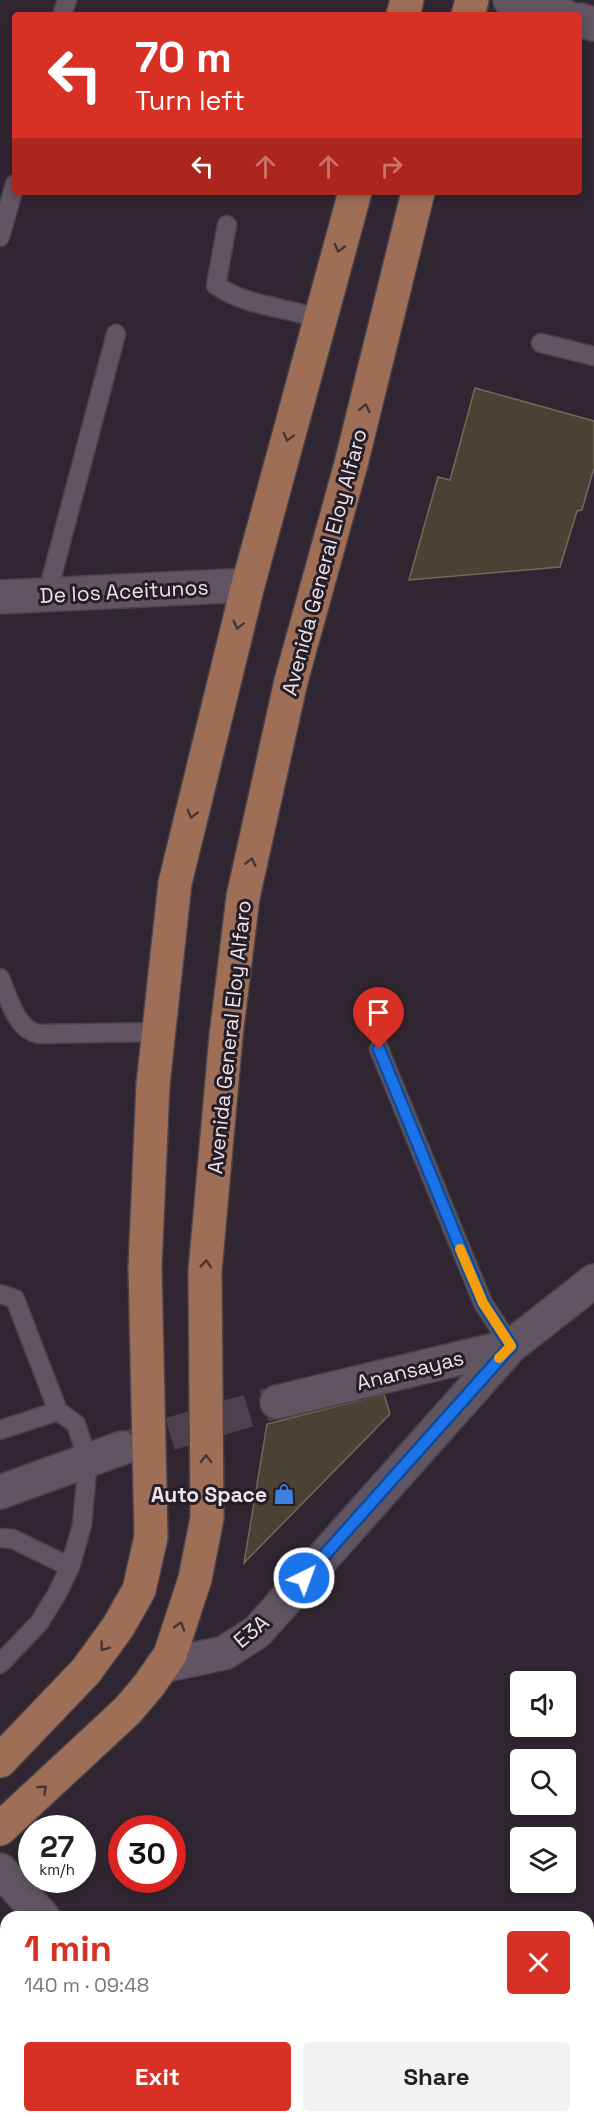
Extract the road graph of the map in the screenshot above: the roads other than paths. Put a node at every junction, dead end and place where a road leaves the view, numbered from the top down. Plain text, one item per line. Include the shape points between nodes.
1 (510, 0) edge
2 (552, 12) edge
3 (12, 195) edge
4 (354, 195) edge
5 (417, 195) edge
6 (227, 225) dead end
7 (0, 237) edge
8 (320, 319) junction
9 (116, 334) dead end
10 (541, 343) dead end
11 (594, 356) edge
12 (248, 585) junction
13 (47, 596) junction
14 (0, 597) edge
15 (0, 978) edge
16 (159, 1032) junction
17 (379, 1049) dead end
18 (594, 1281) edge
19 (0, 1294) edge
20 (511, 1346) junction
21 (277, 1402) tunnel mouth
22 (58, 1411) junction
23 (0, 1430) edge
24 (122, 1448) tunnel mouth
25 (88, 1461) junction
26 (0, 1492) edge
27 (0, 1538) edge
28 (70, 1567) junction
29 (0, 1664) edge
30 (162, 1666) junction
31 (0, 1761) edge
32 (0, 1828) edge
33 (0, 1870) edge
34 (38, 1911) edge

1 - 2 street
3 - 7 lane
4 -> 8 main road
30 -> 5 main road, Avenida General Eloy Alfaro via 170,1655 195,1579 207,1518 206,1271 226,1036 243,897 291,681 351,464
6 - 8 lane via 216,285 229,295
8 -> 12 main road
9 - 13 lane
10 - 11 lane
12 - 13 street, De los Aceitunos
12 -> 16 main road via 175,883
13 - 14 street, De los Aceitunos
15 - 16 lane via 28,1031
16 -> 31 main road via 145,1267 151,1537 140,1590 86,1671
17 - 20 lane via 483,1303
18 - 20 street, Anansayas
19 - 22 lane via 15,1299
20 - 21 street, Anansayas
20 - 30 street, E3A via 257,1632 224,1653
22 - 23 lane
22 - 25 lane via 76,1424
24 - 25 street
25 - 26 street
25 - 28 lane via 82,1525
27 - 28 lane via 13,1539
28 - 29 lane via 39,1623
32 -> 30 main road, Avenida General Eloy Alfaro via 128,1710
33 - 34 street

